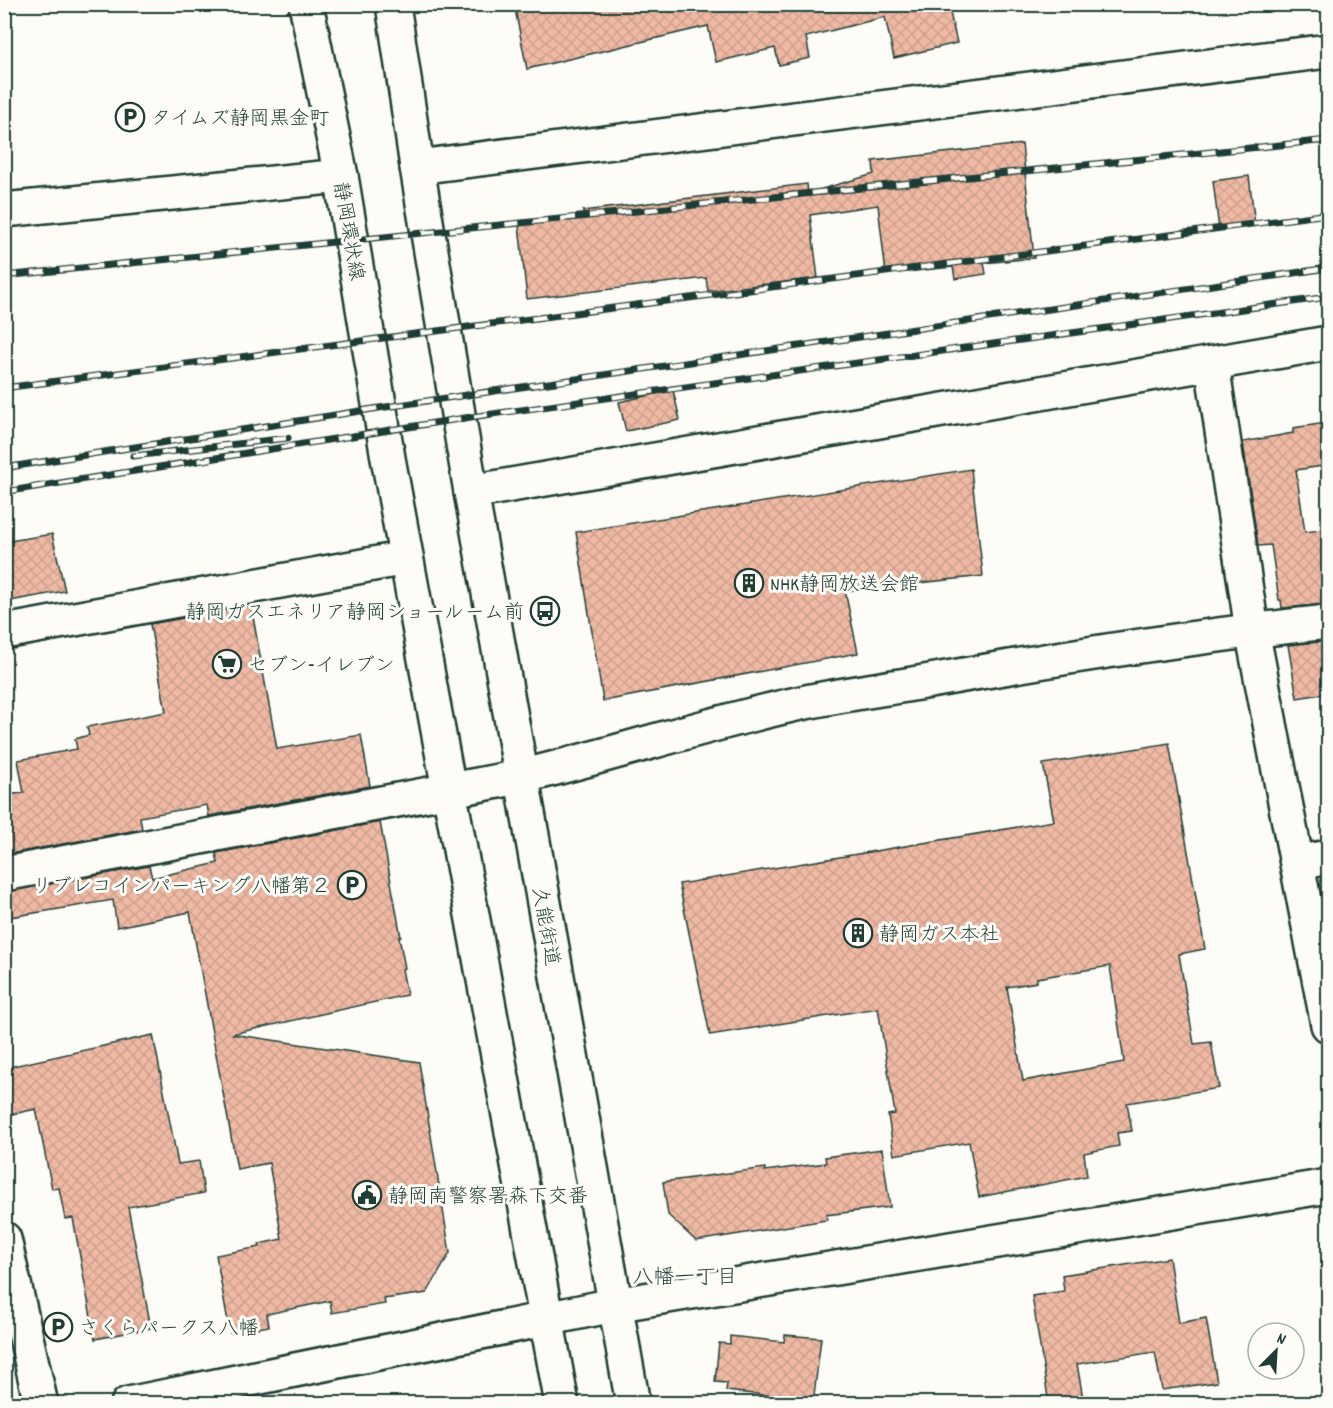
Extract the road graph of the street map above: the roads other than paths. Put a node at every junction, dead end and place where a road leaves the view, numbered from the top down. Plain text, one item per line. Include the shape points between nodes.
1 (306, 4) edge
2 (393, 4) edge
3 (1329, 51) edge
4 (417, 167) junction
5 (341, 176) junction
6 (4, 210) edge
7 (1329, 344) edge
8 (1212, 364) junction
9 (471, 492) junction
10 (406, 558) junction
11 (1329, 622) edge
12 (1252, 630) junction
13 (4, 632) edge
14 (520, 777) junction
15 (448, 790) junction
16 (1313, 860) edge
17 (4, 874) edge
18 (1329, 1025) edge
19 (1329, 1186) edge
20 (4, 1239) edge
21 (614, 1305) junction
22 (548, 1318) junction
23 (41, 1404) edge
24 (128, 1404) edge
25 (562, 1404) edge
26 (633, 1404) edge

1 - 5 street, 静岡環状線
2 - 4 street
3 - 4 street
4 - 9 street, 久能街道
5 - 6 street
5 - 10 street, 静岡環状線
7 - 8 street
8 - 9 street
8 - 12 street
9 - 14 street, 久能街道
10 - 13 street
10 - 15 street
11 - 12 street
12 - 14 street via 1040,661 795,705 706,725 594,760
12 - 16 street
14 - 15 street
14 - 21 street, 久能街道
15 - 17 street
15 - 22 street
16 - 18 street
19 - 21 street
20 - 23 street
21 - 22 street
21 - 26 street, 久能街道
22 - 24 street
22 - 25 street

